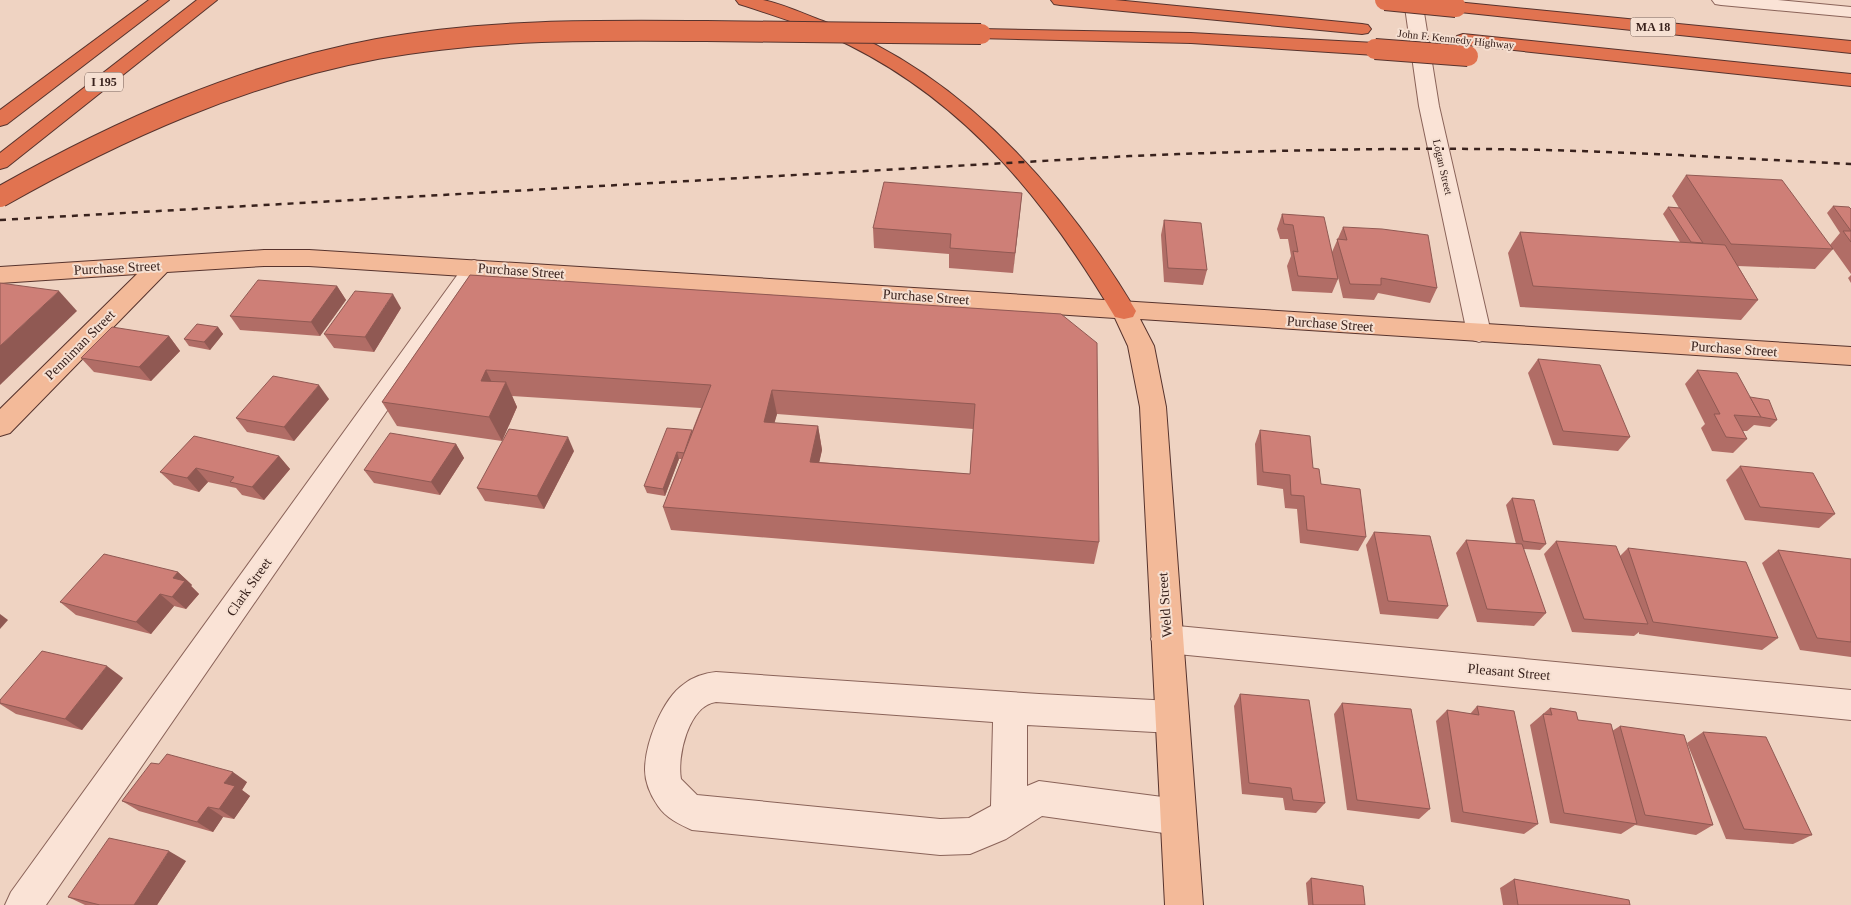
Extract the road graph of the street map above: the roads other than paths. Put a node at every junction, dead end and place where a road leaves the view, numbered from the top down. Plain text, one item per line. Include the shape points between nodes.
1 (160, 0) edge
2 (208, 0) edge
3 (745, 0) edge
4 (1060, 0) edge
5 (1385, 0) edge
6 (1413, 0) edge
7 (1722, 0) edge
8 (1851, 12) edge
9 (1383, 36) junction
10 (1851, 47) edge
11 (1466, 48) junction
12 (1851, 80) edge
13 (0, 120) edge
14 (0, 163) edge
15 (0, 197) edge
16 (160, 265) junction
17 (474, 268) junction
18 (0, 274) edge
19 (1124, 311) junction
20 (1479, 333) junction
21 (1851, 356) edge
22 (0, 426) edge
23 (1167, 639) junction
24 (1851, 704) edge
25 (1010, 708) junction
26 (1172, 717) junction
27 (1009, 815) junction
28 (1178, 817) junction
29 (24, 905) edge
30 (1184, 905) edge

1 - 13 highway, I 195
2 - 14 highway, I 195
3 - 19 highway via 868,47 952,105 1002,151 1059,214 1108,282
4 - 9 highway, John F. Kennedy Highway
5 - 10 highway, MA 18, bridge
6 - 20 street, Logan Street via 1429,106
7 - 8 street
9 - 11 highway, bridge
9 - 11 highway, John F. Kennedy Highway
9 - 15 highway, bridge via 1191,38 558,30 480,34 409,43 348,56 286,71 197,100 94,145
11 - 12 highway via 1625,69
16 - 17 main road, Purchase Street via 286,257
16 - 18 main road, Purchase Street
16 - 22 main road, Penniman Street
17 - 19 main road, Purchase Street
17 - 29 street, Clark Street
19 - 20 main road, Purchase Street
19 - 23 main road, Weld Street via 1141,346 1153,407
20 - 21 main road, Purchase Street
23 - 24 street, Pleasant Street
23 - 26 main road, Weld Street
25 - 26 street
25 - 27 street
25 - 27 street via 720,686 704,689 679,711 663,764 664,782 682,807 692,812 940,837 970,836
26 - 28 main road, Weld Street
27 - 28 street via 1040,798
28 - 30 main road, Weld Street

